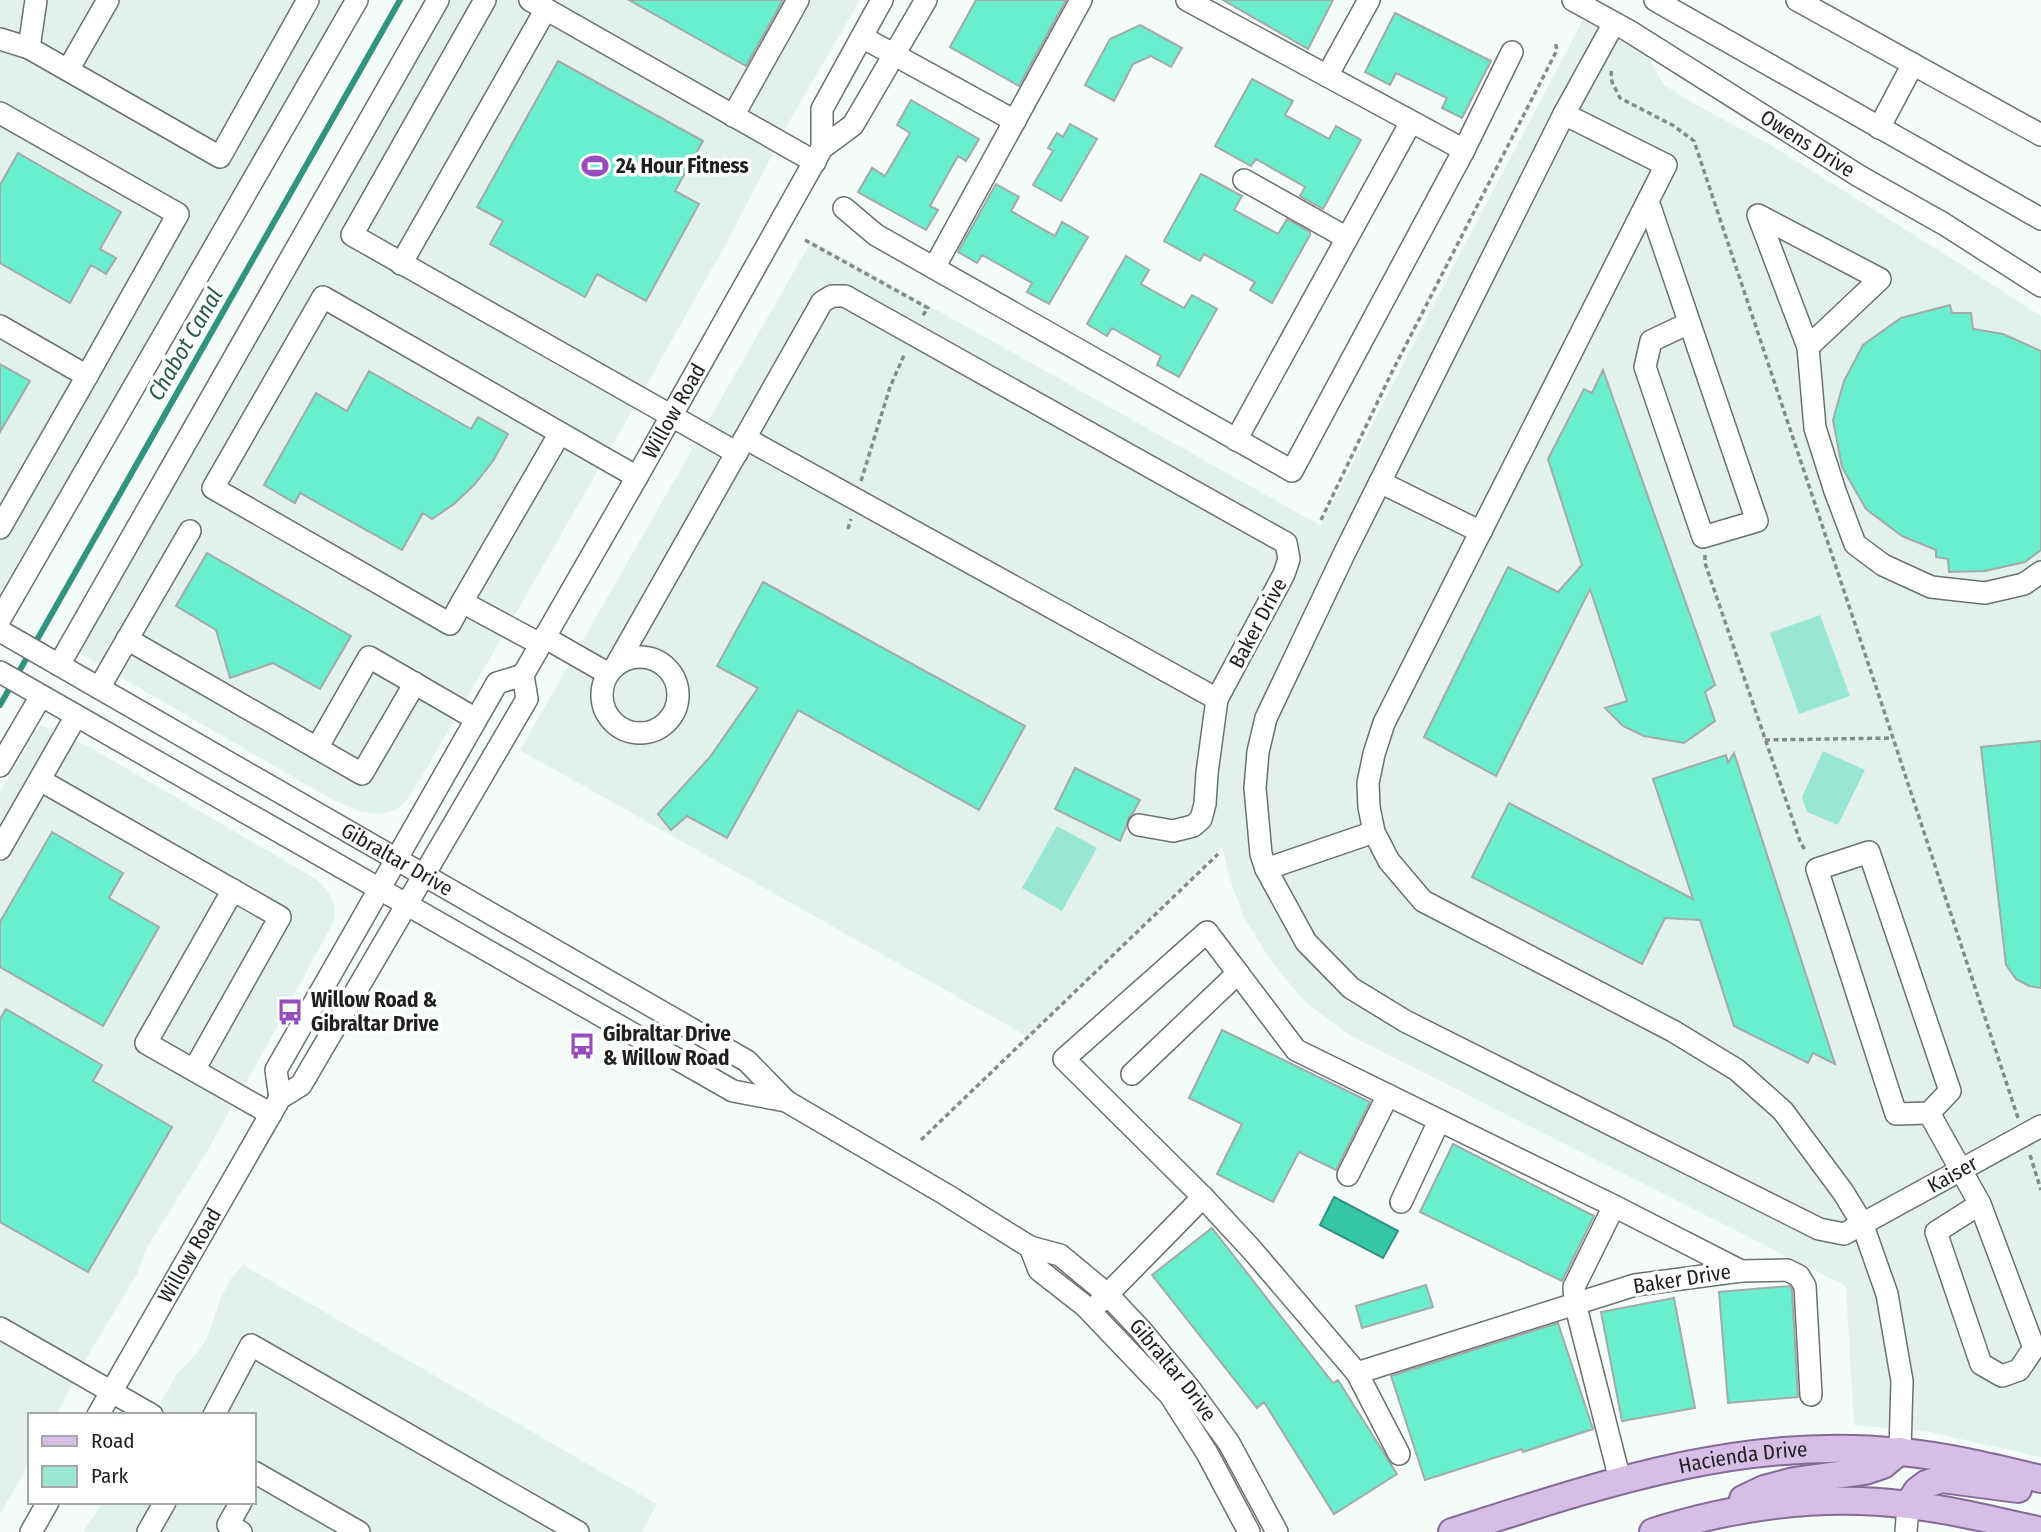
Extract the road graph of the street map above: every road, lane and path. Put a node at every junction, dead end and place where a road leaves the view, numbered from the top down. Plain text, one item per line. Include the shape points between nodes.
1 (36, 0) edge
2 (108, 0) edge
3 (309, 0) edge
4 (357, 0) edge
5 (438, 0) edge
6 (485, 0) edge
7 (797, 0) edge
8 (882, 0) edge
9 (926, 0) edge
10 (1081, 0) edge
11 (1187, 0) edge
12 (1369, 0) edge
13 (1573, 0) edge
14 (1655, 0) edge
15 (1797, 0) edge
16 (538, 5) edge
17 (1614, 23) junction
18 (862, 37) junction
19 (0, 39) edge
20 (1555, 41) dead end
21 (29, 48) junction
22 (1512, 52) dead end
23 (895, 55) junction
24 (1913, 64) junction
25 (68, 70) junction
26 (1327, 76) junction
27 (1612, 82) dead end
28 (0, 113) edge
29 (1564, 114) junction
30 (733, 116) junction
31 (1015, 121) junction
32 (1411, 122) junction
33 (1879, 128) junction
34 (2041, 135) edge
35 (1464, 150) junction
36 (819, 155) junction
37 (1244, 180) dead end
38 (1648, 201) junction
39 (844, 208) dead end
40 (2041, 219) edge
41 (1348, 238) junction
42 (805, 240) dead end
43 (401, 264) junction
44 (934, 268) junction
45 (2041, 286) edge
46 (1689, 323) junction
47 (0, 326) edge
48 (913, 334) junction
49 (1808, 347) junction
50 (87, 376) junction
51 (672, 417) junction
52 (560, 433) junction
53 (1236, 440) junction
54 (741, 445) junction
55 (638, 477) junction
56 (1380, 482) junction
57 (856, 499) junction
58 (1321, 520) dead end
59 (0, 528) edge
60 (848, 530) dead end
61 (190, 531) dead end
62 (1481, 532) junction
63 (1703, 537) junction
64 (2041, 572) edge
65 (462, 602) junction
66 (1, 628) edge
67 (127, 639) junction
68 (542, 641) junction
69 (59, 665) junction
70 (0, 672) edge
71 (523, 675) junction
72 (415, 683) junction
73 (99, 688) junction
74 (40, 696) junction
75 (1217, 699) junction
76 (76, 716) junction
77 (476, 719) junction
78 (1893, 738) junction
79 (1765, 740) junction
80 (317, 748) junction
81 (0, 766) edge
82 (40, 780) junction
83 (1139, 825) dead end
84 (1374, 832) junction
85 (0, 849) edge
86 (1218, 854) dead end
87 (397, 858) junction
88 (1266, 869) junction
89 (1817, 869) junction
90 (424, 874) junction
91 (233, 890) junction
92 (379, 890) junction
93 (406, 906) junction
94 (1238, 973) junction
95 (194, 1070) junction
96 (1132, 1074) dead end
97 (1388, 1095) junction
98 (786, 1101) junction
99 (276, 1106) junction
100 (1929, 1113) junction
101 (1439, 1121) junction
102 (2032, 1130) edge
103 (920, 1140) dead end
104 (1961, 1169) junction
105 (1348, 1175) dead end
106 (2041, 1190) edge
107 (1203, 1197) junction
108 (1401, 1202) dead end
109 (1980, 1204) junction
110 (1614, 1206) junction
111 (1862, 1223) junction
112 (1030, 1247) junction
113 (1741, 1271) junction
114 (1107, 1294) junction
115 (1575, 1303) junction
116 (1091, 1312) junction
117 (0, 1328) edge
118 (1357, 1373) junction
119 (112, 1392) junction
120 (1811, 1395) dead end
121 (99, 1413) edge
122 (149, 1413) edge
123 (215, 1413) edge
124 (1900, 1451) junction
125 (1399, 1454) dead end
126 (256, 1476) edge
127 (2041, 1479) edge
128 (1620, 1480) junction
129 (2041, 1492) edge
130 (47, 1504) edge
131 (164, 1504) edge
132 (240, 1504) edge
133 (1908, 1505) junction
134 (1696, 1519) junction
135 (2041, 1531) edge
136 (31, 1532) edge
137 (148, 1532) edge
138 (241, 1532) edge
139 (359, 1532) edge
140 (578, 1532) edge
141 (1249, 1532) edge
142 (1277, 1532) edge
143 (1452, 1532) edge
144 (1653, 1532) edge
145 (1906, 1532) edge

1 - 21 street
2 - 25 street
3 - 25 street via 220,157
4 - 66 street
5 - 69 street
6 - 43 street via 352,235
7 - 30 street
8 - 18 street, Willow Road
9 - 23 street, Willow Road
10 - 31 street
11 - 26 street
12 - 26 street
13 - 17 street, Owens Drive
14 - 33 street
15 - 24 street
16 - 30 street
16 - 43 street
17 - 29 street, Kaiser
17 - 45 street, Owens Drive
18 - 23 street
18 - 36 street, Willow Road via 822,109
19 - 21 street
20 - 58 path via 1557,50
21 - 25 street
22 - 35 street
23 - 31 street
23 - 36 street, Willow Road via 853,125
24 - 33 street
24 - 34 street
26 - 32 street
27 - 78 path via 1620,98 1694,141
28 - 50 street via 178,215
29 - 38 street via 1665,165
29 - 56 street, Kaiser
30 - 36 street
31 - 44 street
32 - 35 street
32 - 41 street
33 - 40 street
35 - 53 street via 1292,471
36 - 51 street, Willow Road
37 - 41 street
38 - 46 street
38 - 62 street
39 - 44 street via 876,235
41 - 53 street
42 - 48 path via 928,308
43 - 51 street
44 - 53 street
46 - 63 street via 1651,341 1644,367
46 - 63 street via 1757,521
47 - 50 street
48 - 54 street via 845,296 822,302
48 - 57 path via 890,387
48 - 75 street, Baker Drive via 1286,543 1289,559 1284,574
49 - 49 street via 1880,279 1758,215 1803,335
49 - 64 street via 1815,428 1855,544 1882,565 1931,587 1984,593 2024,584
50 - 59 street
51 - 54 street
51 - 55 street, Willow Road
52 - 55 street
52 - 65 street
52 - 65 street via 323,297 213,488 450,624
54 - 57 street
54 - 68 street via 613,668
55 - 68 street, Willow Road
56 - 62 street
56 - 88 street, Kaiser via 1266,718 1255,788
57 - 60 path
57 - 75 street
61 - 67 street
62 - 84 street via 1384,723 1368,783
63 - 79 path via 1705,563
65 - 68 street
66 - 69 street, Gibraltar Drive
67 - 73 street
67 - 80 street
68 - 71 street, Willow Road
69 - 73 street, Gibraltar Drive
70 - 74 street, Gibraltar Drive
71 - 77 street via 497,683
71 - 90 street, Willow Road via 527,699
72 - 77 street
72 - 80 street via 362,774
72 - 80 street via 369,657
73 - 87 street, Gibraltar Drive
74 - 76 street, Gibraltar Drive
74 - 81 street
75 - 83 street via 1201,819 1173,831
76 - 82 street
76 - 92 street, Gibraltar Drive
77 - 87 street
78 - 79 path
78 - 102 path
79 - 89 path via 1800,841
82 - 85 street
82 - 91 street
84 - 88 street
84 - 111 street via 1389,861 1423,901 1672,1031 1737,1070 1783,1111
86 - 103 path
87 - 90 street, Gibraltar Drive
87 - 92 street
88 - 111 street, Kaiser via 1306,942 1351,988 1405,1020 1819,1229 1844,1234
89 - 100 street via 1896,1114
89 - 100 street via 1869,852 1950,1091
90 - 93 street, Willow Road
90 - 98 street, Gibraltar Drive via 747,1061
91 - 95 street via 146,1043
91 - 95 street via 281,917
92 - 93 street, Gibraltar Drive
92 - 99 street via 276,1070
93 - 98 street, Gibraltar Drive via 733,1091
93 - 99 street, Willow Road via 301,1085
94 - 96 street
94 - 97 street, Baker Drive via 1296,1050
94 - 107 street, Baker Drive via 1207,932 1064,1059
95 - 99 street
97 - 101 street, Baker Drive
97 - 105 street
98 - 112 street, Gibraltar Drive
99 - 119 street, Willow Road
100 - 104 street
101 - 108 street
101 - 110 street, Baker Drive
102 - 104 street, Kaiser
102 - 106 path
104 - 109 street
104 - 111 street, Kaiser
107 - 114 street
107 - 118 street
109 - 109 street via 1936,1231 1981,1364 2002,1376 2019,1370 2034,1348
110 - 113 street, Baker Drive
110 - 115 street via 1574,1287
111 - 124 street via 1887,1294 1902,1381
112 - 114 street, Gibraltar Drive via 1060,1255
112 - 116 street, Gibraltar Drive via 1038,1270
113 - 115 street, Baker Drive via 1635,1284
113 - 120 street via 1787,1270 1805,1286
114 - 116 street
114 - 142 street, Gibraltar Drive via 1190,1389 1228,1443
115 - 118 street, Baker Drive
115 - 128 street
116 - 141 street, Gibraltar Drive via 1170,1395
117 - 119 street
118 - 125 street
119 - 121 street, Willow Road
119 - 122 street
123 - 140 street via 251,1345
124 - 127 main road, Hacienda Drive
124 - 128 main road, Hacienda Drive via 1751,1454
124 - 134 main road via 1883,1465 1865,1471 1764,1489
126 - 139 street
128 - 143 main road, Hacienda Drive
129 - 133 main road via 1942,1479 1917,1491
130 - 136 street
131 - 137 street
132 - 138 street via 228,1525
133 - 134 main road via 1779,1504
133 - 135 main road
133 - 145 street
134 - 144 main road

